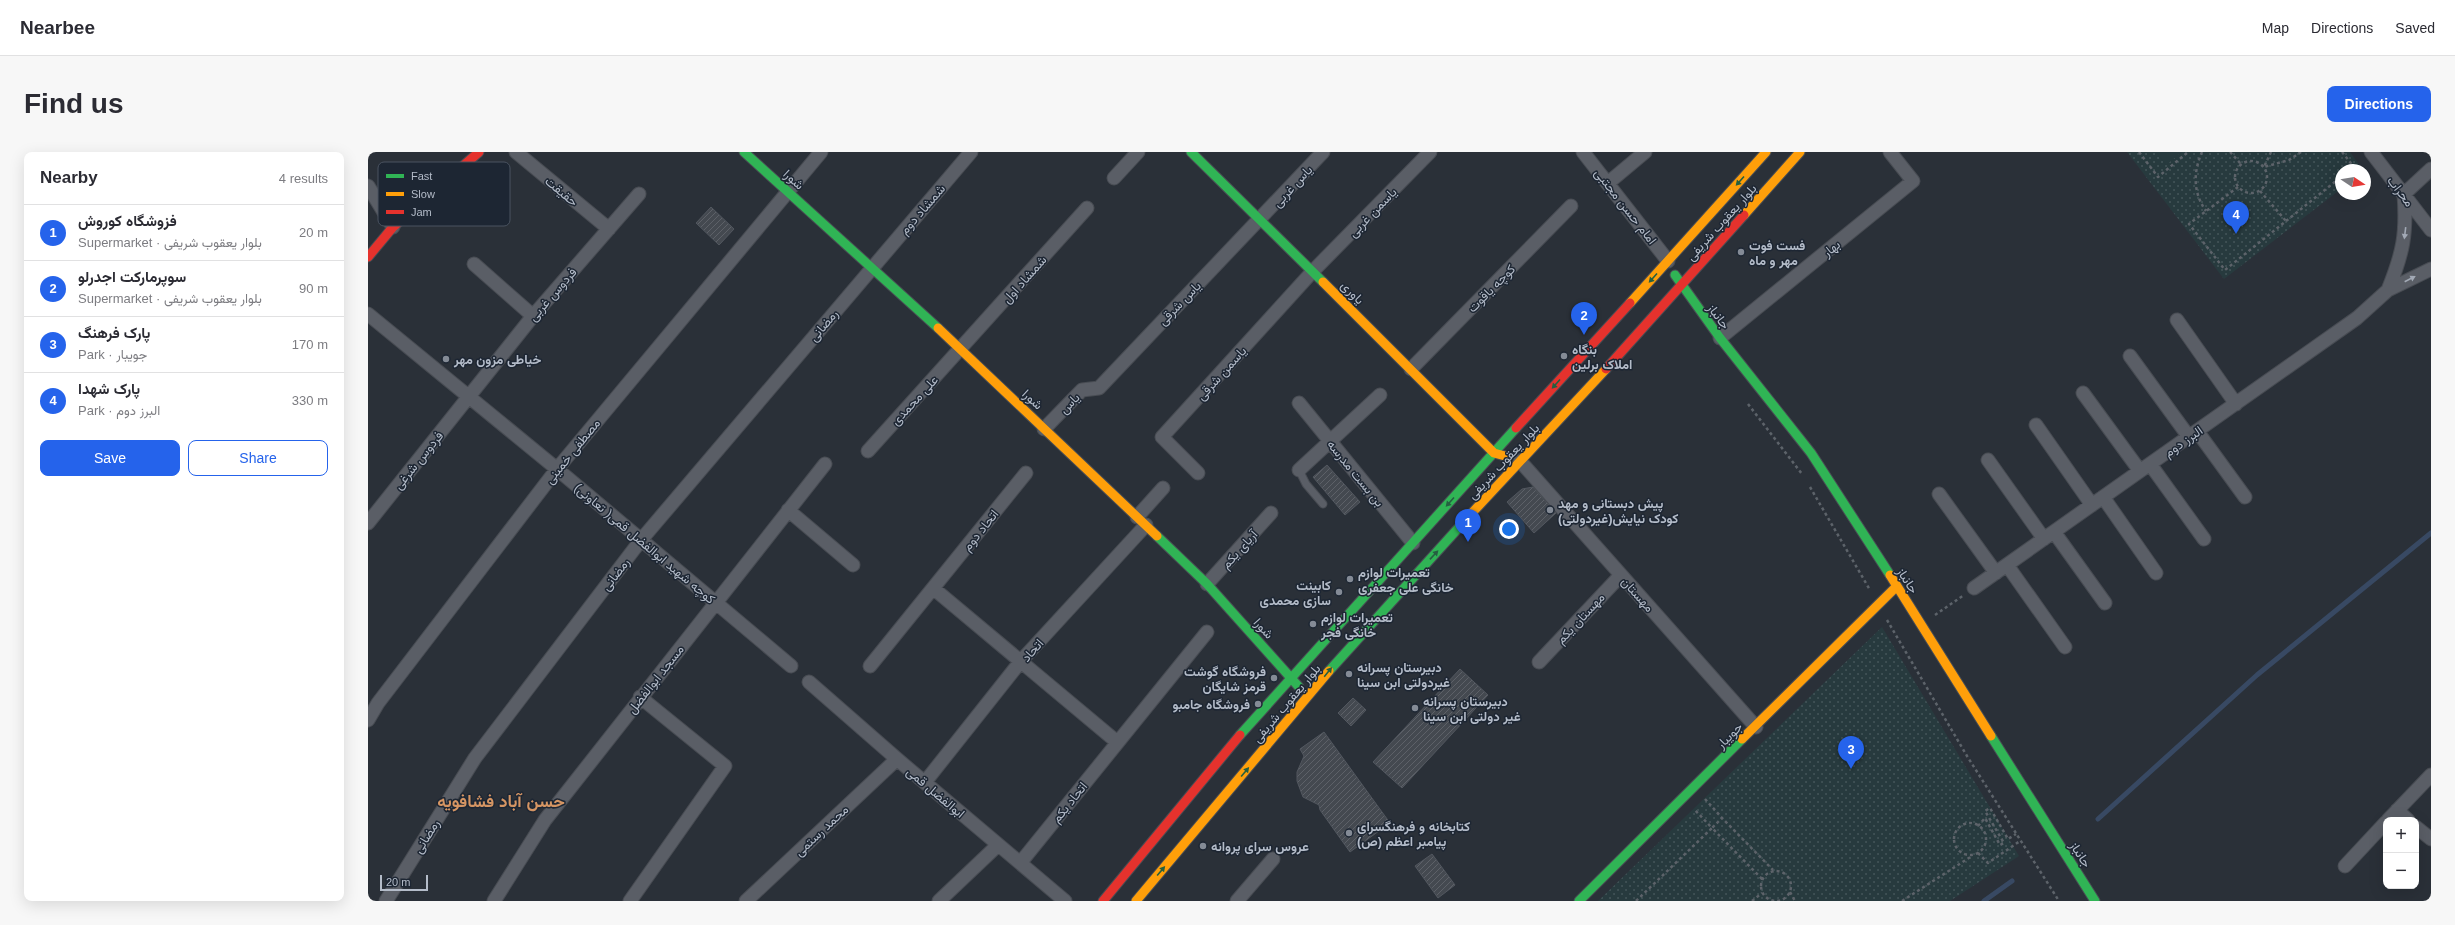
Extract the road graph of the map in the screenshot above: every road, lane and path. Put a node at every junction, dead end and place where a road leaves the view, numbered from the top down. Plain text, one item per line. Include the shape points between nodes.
1 (516, 152) edge
2 (744, 152) edge
3 (821, 152) edge
4 (971, 152) edge
5 (1138, 152) edge
6 (1191, 152) edge
7 (1323, 152) edge
8 (1430, 152) edge
9 (1583, 152) edge
10 (1644, 152) edge
11 (1766, 152) edge
12 (1800, 152) edge
13 (1890, 152) edge
14 (2139, 152) edge
15 (2188, 152) edge
16 (2202, 152) edge
17 (2230, 152) edge
18 (2271, 152) edge
19 (2301, 152) edge
20 (2342, 152) edge
21 (2371, 152) edge
22 (475, 153) edge
23 (465, 162) edge
24 (2242, 164) junction
25 (2352, 164) edge
26 (2264, 166) junction
27 (2431, 169) edge
28 (1114, 178) dead end
29 (2335, 182) edge
30 (1608, 183) junction
31 (368, 186) edge
32 (2238, 187) junction
33 (788, 191) junction
34 (2260, 191) junction
35 (639, 194) dead end
36 (2404, 194) junction
37 (378, 202) edge
38 (1571, 206) dead end
39 (1087, 208) dead end
40 (2206, 211) junction
41 (1260, 219) junction
42 (2286, 221) junction
43 (393, 227) edge
44 (609, 229) junction
45 (2431, 230) edge
46 (368, 257) edge
47 (1668, 261) junction
48 (474, 264) dead end
49 (872, 267) junction
50 (2431, 269) edge
51 (1313, 271) junction
52 (1681, 286) junction
53 (2388, 290) junction
54 (368, 314) edge
55 (533, 316) junction
56 (2177, 320) dead end
57 (1720, 338) junction
58 (961, 349) junction
59 (2130, 356) dead end
60 (1411, 369) junction
61 (1098, 388) joint
62 (2083, 393) dead end
63 (1380, 396) dead end
64 (468, 397) junction
65 (1744, 398) dead end
66 (1299, 403) dead end
67 (2236, 404) junction
68 (2036, 425) dead end
69 (1044, 428) junction
70 (2193, 434) junction
71 (1330, 442) junction
72 (868, 451) dead end
73 (1494, 453) junction
74 (1988, 460) dead end
75 (1520, 461) junction
76 (825, 464) dead end
77 (2145, 468) junction
78 (557, 469) junction
79 (1299, 470) joint
80 (1198, 472) dead end
81 (1026, 473) dead end
82 (1805, 478) dead end
83 (1809, 485) dead end
84 (1163, 488) dead end
85 (1939, 494) dead end
86 (2103, 497) junction
87 (2245, 497) dead end
88 (1323, 504) dead end
89 (2092, 505) junction
90 (788, 510) junction
91 (1271, 513) dead end
92 (369, 520) edge
93 (1142, 521) junction
94 (2049, 535) junction
95 (2204, 539) dead end
96 (641, 540) junction
97 (1413, 543) junction
98 (853, 565) dead end
99 (2001, 569) junction
100 (2156, 573) dead end
101 (1621, 575) junction
102 (1207, 584) junction
103 (1897, 586) junction
104 (933, 588) junction
105 (1974, 588) joint
106 (715, 602) junction
107 (2105, 603) dead end
108 (1879, 605) junction
109 (1921, 624) junction
110 (1207, 632) dead end
111 (2065, 647) dead end
112 (1021, 661) junction
113 (1539, 662) dead end
114 (790, 666) dead end
115 (870, 666) dead end
116 (1291, 678) junction
117 (809, 682) dead end
118 (1308, 697) junction
119 (640, 698) junction
120 (368, 720) edge
121 (1756, 727) junction
122 (1117, 742) junction
123 (896, 760) junction
124 (2431, 775) edge
125 (925, 782) junction
126 (1701, 794) dead end
127 (1690, 805) dead end
128 (2397, 810) junction
129 (2391, 817) edge
130 (2405, 817) edge
131 (1722, 818) junction
132 (2383, 825) edge
133 (1978, 826) junction
134 (1712, 828) junction
135 (2419, 829) edge
136 (2016, 834) junction
137 (2431, 839) edge
138 (2020, 841) junction
139 (998, 845) junction
140 (1978, 853) junction
141 (1973, 855) junction
142 (1274, 859) dead end
143 (1021, 862) junction
144 (2345, 866) dead end
145 (1773, 870) junction
146 (1762, 879) junction
147 (1790, 892) junction
148 (1762, 893) junction
149 (386, 901) edge
150 (494, 901) edge
151 (630, 901) edge
152 (746, 901) edge
153 (939, 901) edge
154 (1065, 901) edge
155 (1103, 901) edge
156 (1136, 901) edge
157 (1237, 901) edge
158 (1579, 901) edge
159 (1636, 901) edge
160 (1752, 901) edge
161 (1778, 901) edge
162 (1795, 901) edge
163 (1902, 901) edge
164 (2059, 901) edge
165 (2095, 901) edge

1 - 44 street, حقیقت
2 - 33 street, شورا
3 - 33 street, مصطفی خمینی
4 - 49 street, شمشاد دوم
5 - 28 street
6 - 41 street, یاوری
7 - 41 street, یاس غربی
8 - 51 street, یاسمن غربی
9 - 30 street, امام حسن مجتبی
10 - 30 street
11 -> 47 street, بلوار یعقوب شریفی
12 - 52 street, بلوار یعقوب شریفی
13 - 57 street, بهار via 1914,181
14 - 15 path via 2158,177
16 - 40 path via 2196,165 2196,183 2198,201
17 - 24 path
18 - 26 path
19 - 26 path via 2289,160
20 - 25 path
21 - 36 street, محراب
22 - 23 street
24 - 26 path via 2251,160
24 - 32 path via 2235,172
26 - 34 path via 2266,182
27 - 36 street
29 - 42 path
30 - 47 street, امام حسن مجتبی
31 - 37 street
32 - 34 path via 2250,193
32 - 40 path
33 - 49 street, شورا
33 - 78 street, مصطفی خمینی
34 - 42 path
35 - 44 street, فردوس غربی
36 - 45 street, محراب
36 -> 53 street via 2406,224 2402,256
38 - 60 street, کوچه یاقوت
39 - 58 street, شمشاد اول
40 - 42 path via 2190,224 2225,270
41 - 51 street, یاوری
41 - 61 street, یاس شرقی
43 - 46 street
44 - 55 street, فردوس غربی
47 - 52 street, جانباز
47 -> 73 street, بلوار یعقوب شریفی
48 - 55 street
49 - 58 street, شورا
49 - 96 street, رمضانی
53 -> 50 street
51 - 60 street, یاوری
51 - 80 street, یاسمن شرقی via 1162,437
52 - 57 street, جانباز
52 - 75 street, بلوار یعقوب شریفی
53 - 67 street, البرز دوم via 2357,318
54 - 64 street, کوچه شهید ابوالفضل قمی( تعاونی)
55 - 64 street, فردوس غربی
56 - 67 street
57 - 103 street, جانباز via 1810,454
58 - 69 street, شورا
58 - 72 street, علی محمدی
59 - 70 street
60 - 73 street, یاوری
61 - 69 street, یاس via 1082,390
62 - 77 street
63 - 71 street
64 - 78 street, کوچه شهید ابوالفضل قمی( تعاونی)
64 - 92 street, فردوس شرغی
65 - 82 path
66 - 71 street, بن بست مدرسه
67 - 70 street, البرز دوم
68 - 89 street
69 - 93 street, شورا
70 - 77 street, البرز دوم
70 - 87 street
71 - 79 street
71 - 97 street, بن بست مدرسه
73 - 75 street
73 -> 97 street, بلوار یعقوب شریفی
74 - 94 street
75 - 101 street, مهستان
118 -> 75 street, بلوار یعقوب شریفی via 1353,642
76 - 90 street, مسجد ابوالفضل
77 - 86 street, البرز دوم
77 - 95 street
78 - 96 street, کوچه شهید ابوالفضل قمی( تعاونی)
78 - 120 street, مصطفی خمینی
79 - 88 lane via 1306,484
81 - 104 street, اتحاد دوم
83 - 108 path
84 - 93 street, اتحاد
85 - 99 street
86 - 89 street, البرز دوم
86 - 100 street
89 - 94 street, البرز دوم
90 - 98 street
90 - 106 street, مسجد ابوالفضل
91 - 102 street, آریای یکم
93 - 102 street, شورا
93 - 112 street, اتحاد
94 - 99 street, البرز دوم
94 - 107 street
96 - 106 street, کوچه شهید ابوالفضل قمی( تعاونی)
96 - 149 street, رمضانی via 474,758
97 - 116 street, بلوار یعقوب شریفی
99 - 105 street, البرز دوم
99 - 111 street
101 - 113 street, مهستان یکم
101 - 121 street, مهستان
102 - 116 street, شورا
103 - 108 street, جویبار
103 - 109 street, جانباز
104 - 112 street
104 - 115 street, اتحاد دوم
105 - 109 path
106 - 114 street, کوچه شهید ابوالفضل قمی( تعاونی)
106 - 119 street, مسجد ابوالفضل
108 - 121 street, جویبار
108 - 136 path via 1967,756
109 - 165 street, جانباز
110 - 122 street, اتحاد یکم
112 - 122 street
112 - 125 street, اتحاد
116 - 118 street, شورا
116 - 155 street, بلوار یعقوب شریفی via 1255,717
117 - 123 street, ابوالفضل قمی
156 -> 118 street, بلوار یعقوب شریفی
119 - 150 street, مسجد ابوالفضل via 545,820
119 - 151 street via 725,766
121 - 158 street, جویبار
122 - 143 street, اتحاد یکم
123 - 125 street, ابوالفضل قمی
123 - 152 street, محمد رستمی
124 - 128 street
125 - 139 street, ابوالفضل قمی
126 - 131 path
127 - 134 path
128 - 129 street
128 - 130 street
131 - 134 path
131 - 145 path
132 - 144 street
133 - 136 path via 1985,818 2000,845 2004,843 1985,811 1990,808 2008,839
133 - 140 path via 1986,840
133 - 141 path via 1963,825 1954,837 1959,851
134 - 146 path
134 - 159 path
135 - 137 street
136 - 138 path
138 - 140 path via 1988,863
138 - 164 path
139 - 143 street, ابوالفضل قمی
139 - 153 street
140 - 141 path
141 - 163 path
142 - 157 street
143 - 154 street, ابوالفضل قمی
145 - 146 path
145 - 147 path via 1783,872 1790,878
146 - 148 path
147 - 161 path
147 - 162 path
148 - 160 path
148 - 161 path via 1769,899

